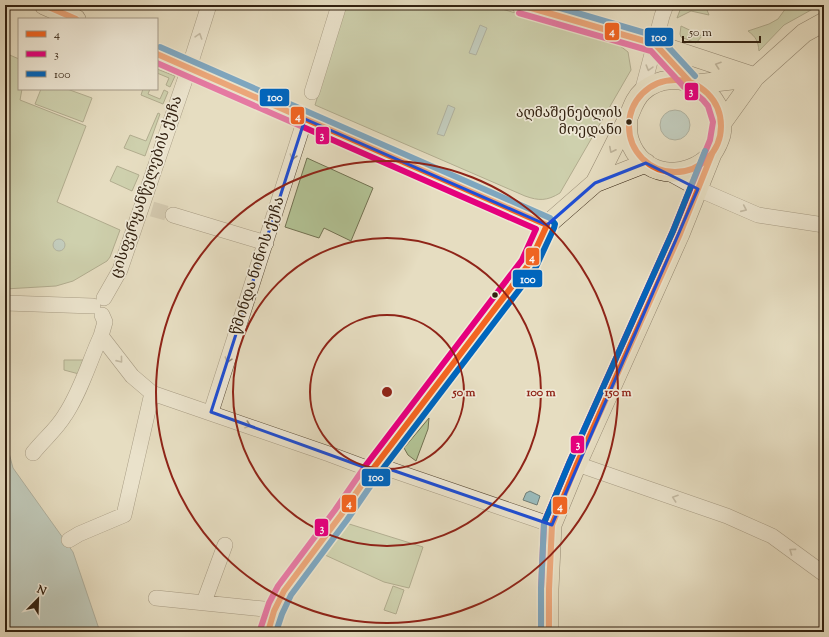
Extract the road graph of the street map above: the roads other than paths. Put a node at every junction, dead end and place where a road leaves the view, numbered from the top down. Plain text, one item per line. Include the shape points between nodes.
1 (44, 5) edge
2 (208, 5) edge
3 (339, 5) edge
4 (521, 5) edge
5 (666, 5) edge
6 (74, 18) edge
7 (824, 22) edge
8 (648, 41) junction
9 (158, 54) edge
10 (189, 68) junction
11 (755, 77) junction
12 (693, 83) junction
13 (312, 92) dead end
14 (642, 92) junction
15 (628, 117) junction
16 (305, 119) junction
17 (722, 123) junction
18 (712, 154) junction
19 (646, 163) junction
20 (669, 173) junction
21 (595, 183) junction
22 (698, 189) junction
23 (173, 215) tunnel mouth
24 (548, 225) junction
25 (824, 225) edge
26 (266, 243) junction
27 (5, 303) edge
28 (100, 306) junction
29 (101, 336) junction
30 (152, 393) junction
31 (212, 412) junction
32 (33, 453) dead end
33 (577, 464) junction
34 (372, 470) junction
35 (552, 525) junction
36 (69, 540) dead end
37 (824, 574) edge
38 (211, 584) dead end
39 (156, 598) dead end
40 (204, 602) junction
41 (274, 610) junction
42 (268, 632) edge
43 (549, 632) edge

1 - 6 main road
10 -> 2 street, ცისფერყანწელების ქუჩა
3 - 13 street
4 - 8 main road
5 - 8 street
7 - 11 main road via 804,33
11 -> 8 main road
8 - 12 main road
8 -> 14 street
9 - 10 main road
10 - 16 main road
10 - 28 street, ცისფერყანწელების ქუჩა via 147,208 120,270
11 - 12 main road
11 - 17 main road
12 - 14 main road via 677,79 664,80 652,84
12 - 17 main road via 714,100
14 - 15 main road via 633,103
15 - 19 main road via 628,132 632,146
15 -> 21 main road
16 - 24 main road
16 -> 26 street, წმინდა ნინოს ქუჩა
17 - 18 main road via 719,139
18 - 20 main road via 698,167 684,172
18 - 22 main road
19 - 20 main road
19 - 21 main road
20 - 22 street
21 - 24 main road
22 -> 25 street via 758,215
22 - 33 main road
23 - 26 street
24 - 34 main road via 529,264
26 -> 31 street, წმინდა ნინოს ქუჩა
27 - 28 street
28 - 29 street via 105,322
29 -> 30 street via 132,376
29 - 32 street via 66,414
30 - 31 street
30 - 36 street via 124,514
31 -> 34 street
33 - 35 main road
37 -> 33 street via 772,536 727,516
34 - 35 street via 389,469
34 - 41 main road via 284,591
35 - 43 main road
38 - 40 street
39 - 40 street
40 - 41 street
41 - 42 main road

